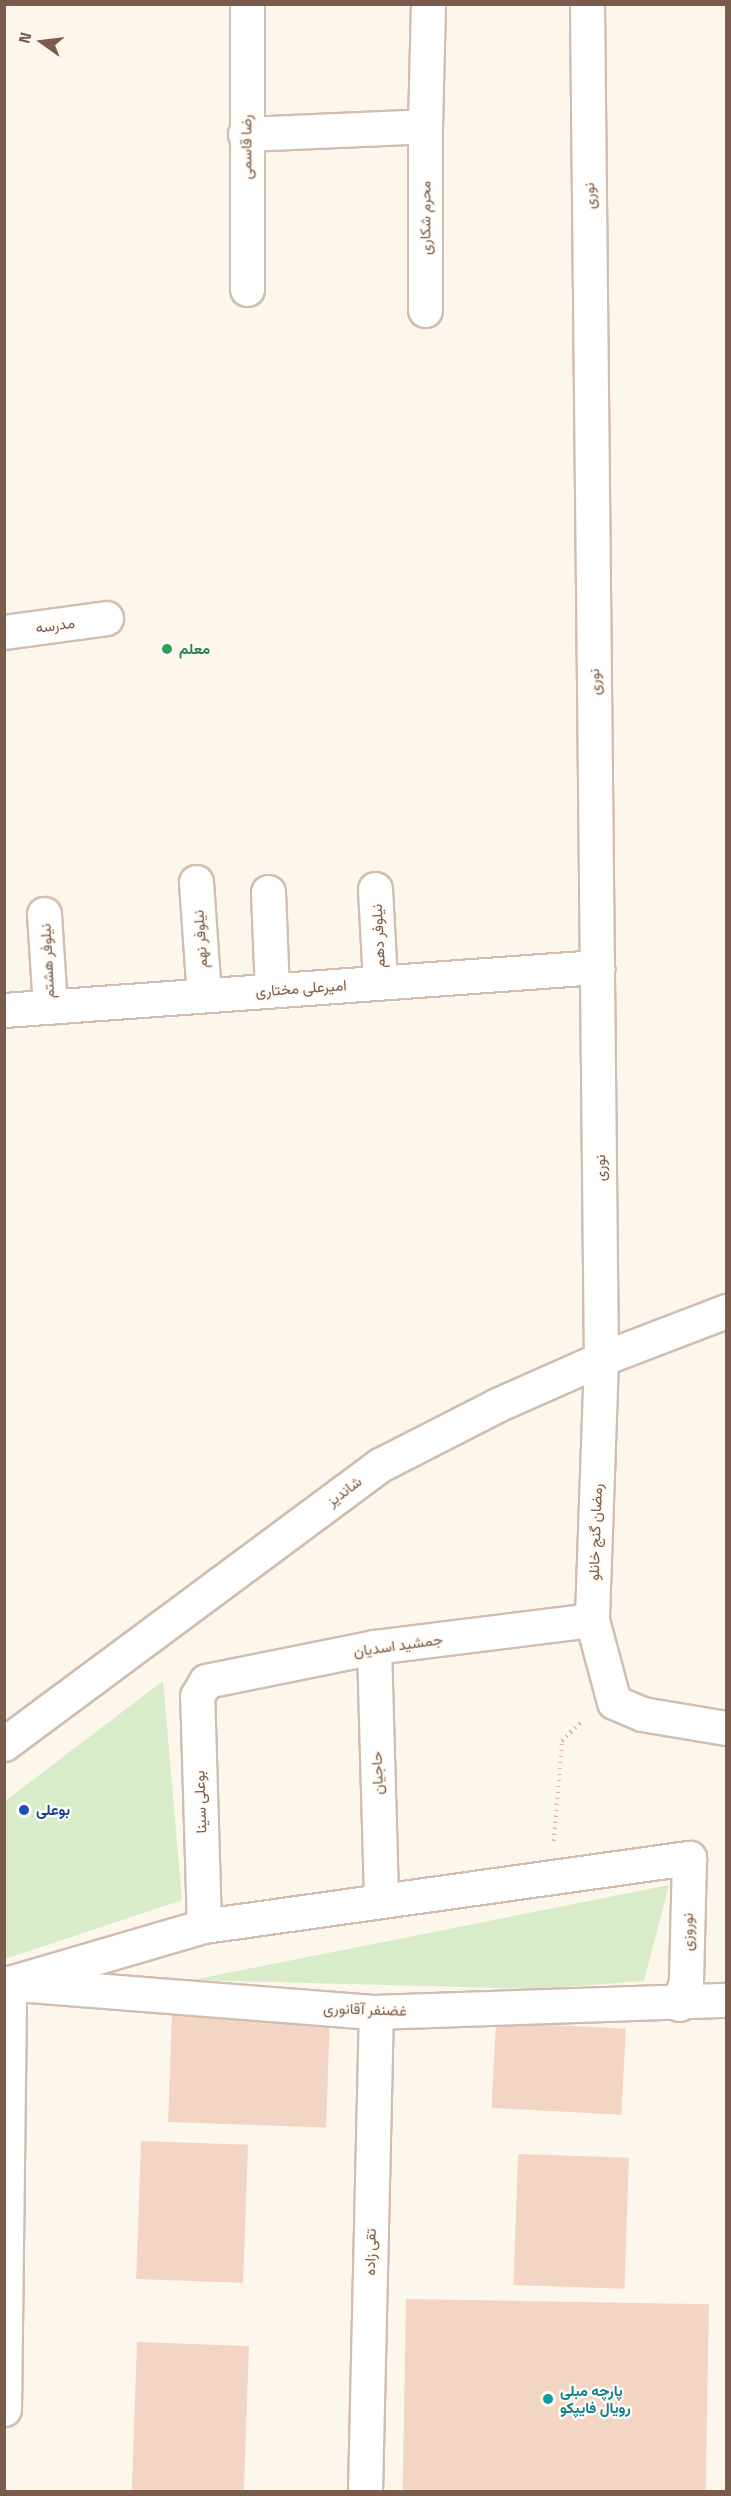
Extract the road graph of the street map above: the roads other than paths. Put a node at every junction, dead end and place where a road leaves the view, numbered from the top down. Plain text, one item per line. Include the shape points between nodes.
1 (247, 4) edge
2 (428, 4) edge
3 (587, 4) edge
4 (425, 126) junction
5 (245, 134) junction
6 (247, 289) dead end
7 (425, 310) dead end
8 (106, 618) dead end
9 (4, 632) edge
10 (196, 882) dead end
11 (375, 889) dead end
12 (268, 892) dead end
13 (44, 914) dead end
14 (597, 967) junction
15 (380, 982) junction
16 (272, 990) junction
17 (204, 995) junction
18 (50, 1007) junction
19 (4, 1010) edge
20 (726, 1311) edge
21 (602, 1359) junction
22 (592, 1620) junction
23 (374, 1647) junction
24 (206, 1681) joint
25 (726, 1728) edge
26 (4, 1744) edge
27 (381, 1899) junction
28 (204, 1926) junction
29 (7, 1983) edge
30 (726, 2000) edge
31 (679, 2004) junction
32 (376, 2012) junction
33 (4, 2409) edge
34 (365, 2492) edge

1 - 5 street, رضا قاسمی
2 - 4 street, محرم شکاری
3 - 14 street, نوری
4 - 5 street
4 - 7 street, محرم شکاری
5 - 6 street, رضا قاسمی
8 - 9 street, مدرسه
10 - 17 street, نیلوفر نهم
11 - 15 street, نیلوفر دهم
12 - 16 street
13 - 18 street, نیلوفر هشتم
14 - 15 street, امیرعلی مختاری
14 - 21 street, نوری
15 - 16 street, امیرعلی مختاری
16 - 17 street, امیرعلی مختاری
17 - 18 street, امیرعلی مختاری
18 - 19 street, امیرعلی مختاری
20 - 21 street, شاندیز
21 - 22 street, رمضان گنج خانلو
21 - 26 street, شاندیز via 497,1405 380,1465
22 - 23 street, جمشید اسدیان
22 - 25 street, رمضان گنج خانلو via 614,1702 642,1714
23 - 24 street, جمشید اسدیان
23 - 27 street, حاجیان
24 - 28 street, بوعلی سینا via 197,1696
27 - 28 street
27 - 31 street, نوروزی via 689,1858 686,1981
28 - 29 street
29 - 32 street, غضنفر آقانوری
29 - 33 street
30 - 31 street, غضنفر آقانوری
31 - 32 street, غضنفر آقانوری
32 - 34 street, تقی زاده

